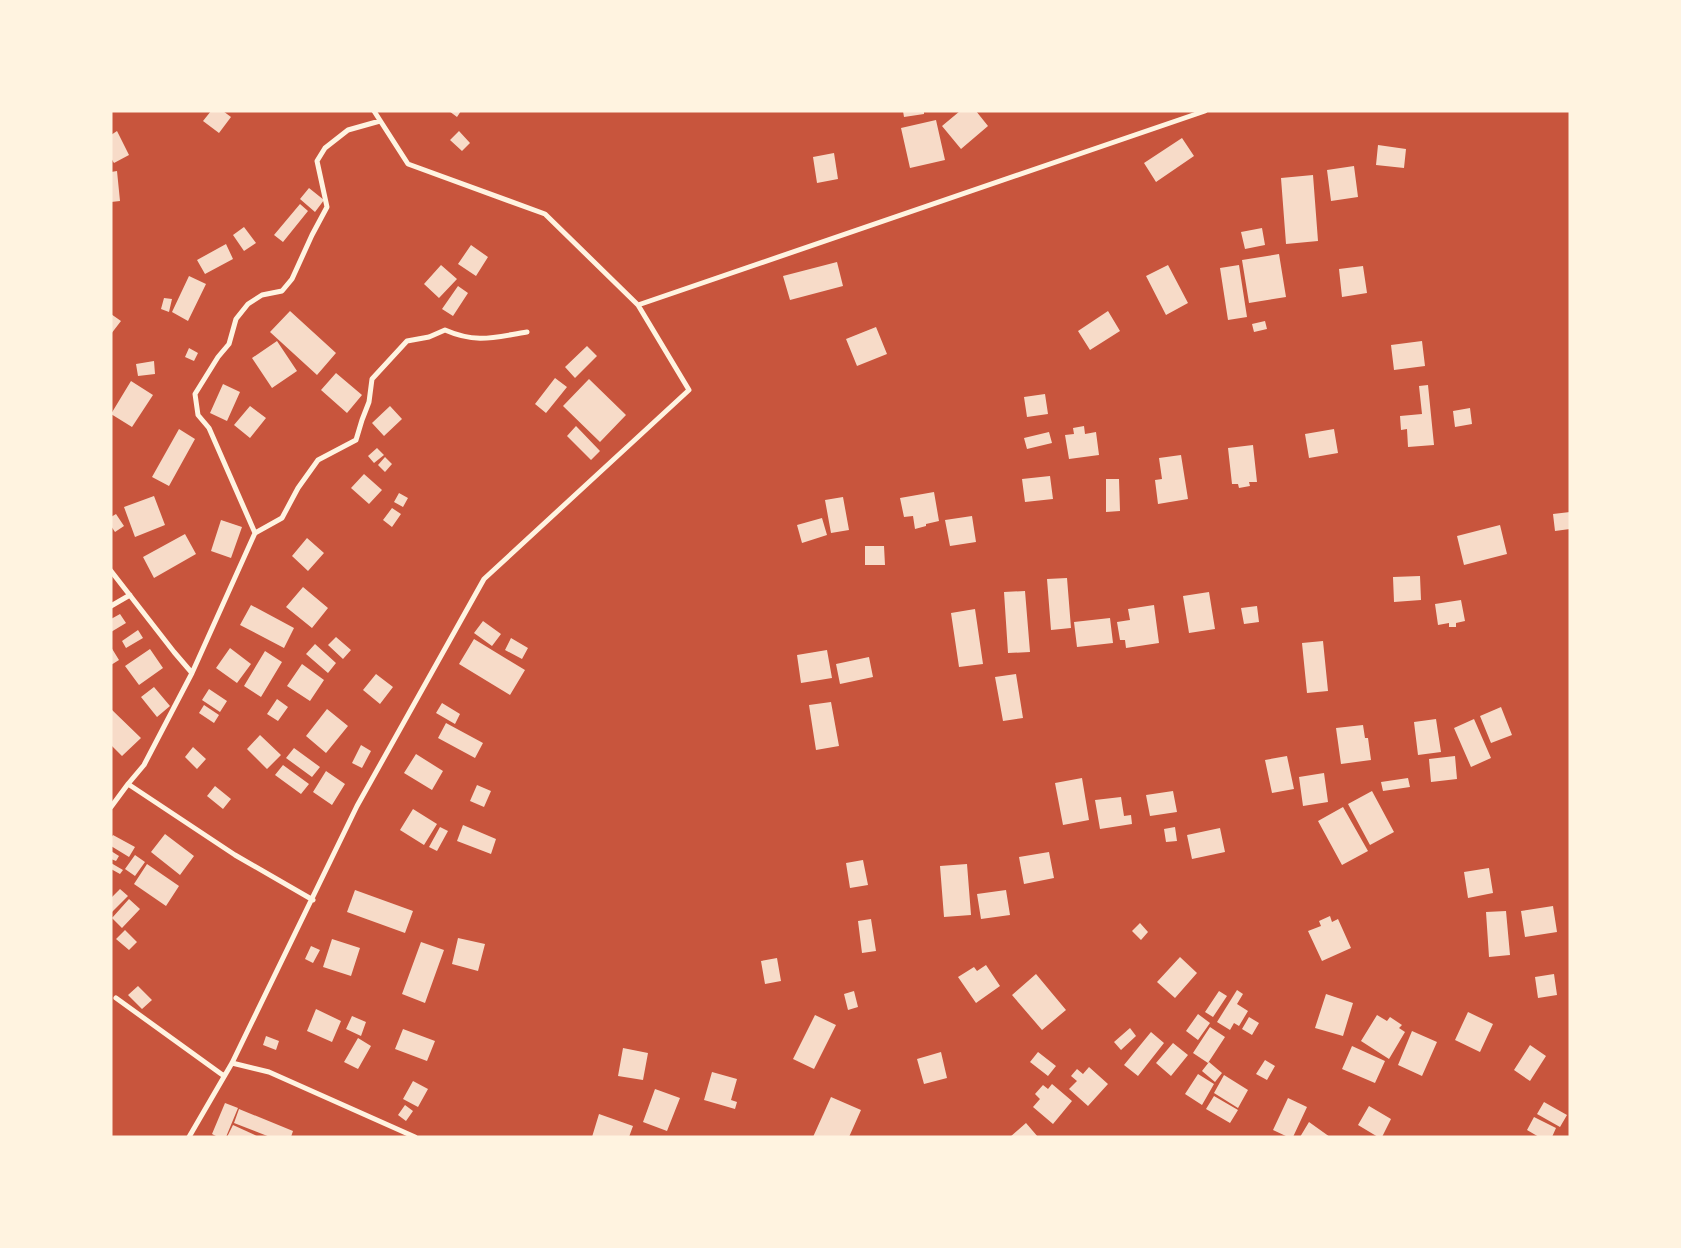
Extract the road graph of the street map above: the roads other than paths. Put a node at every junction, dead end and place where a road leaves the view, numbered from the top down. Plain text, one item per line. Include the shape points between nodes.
1 (374, 111) edge
2 (1205, 111) edge
3 (380, 121) junction
4 (638, 305) junction
5 (527, 332) dead end
6 (255, 533) junction
7 (111, 571) edge
8 (130, 595) junction
9 (111, 606) edge
10 (192, 673) junction
11 (128, 784) junction
12 (111, 807) edge
13 (313, 900) junction
14 (116, 998) dead end
15 (232, 1063) junction
16 (224, 1076) junction
17 (189, 1137) edge
18 (415, 1137) edge

1 - 3 street
2 - 4 street
3 - 4 street via 408,164 545,214
3 - 6 street via 348,130 325,148 317,161 328,207 292,279 282,291 262,295 248,304 236,319 228,344 195,394 198,415 209,428
4 - 13 street via 689,390 484,579 357,806
5 - 6 street via 478,340 445,330 407,341 372,379 369,402 356,440 318,460 282,518
6 - 10 street
7 - 8 street
8 - 9 street
8 - 10 street
10 - 11 street via 144,765
11 - 12 street
11 - 13 street via 235,855
13 - 15 street
14 - 16 street
15 - 16 street
15 - 18 street via 269,1072
16 - 17 street

